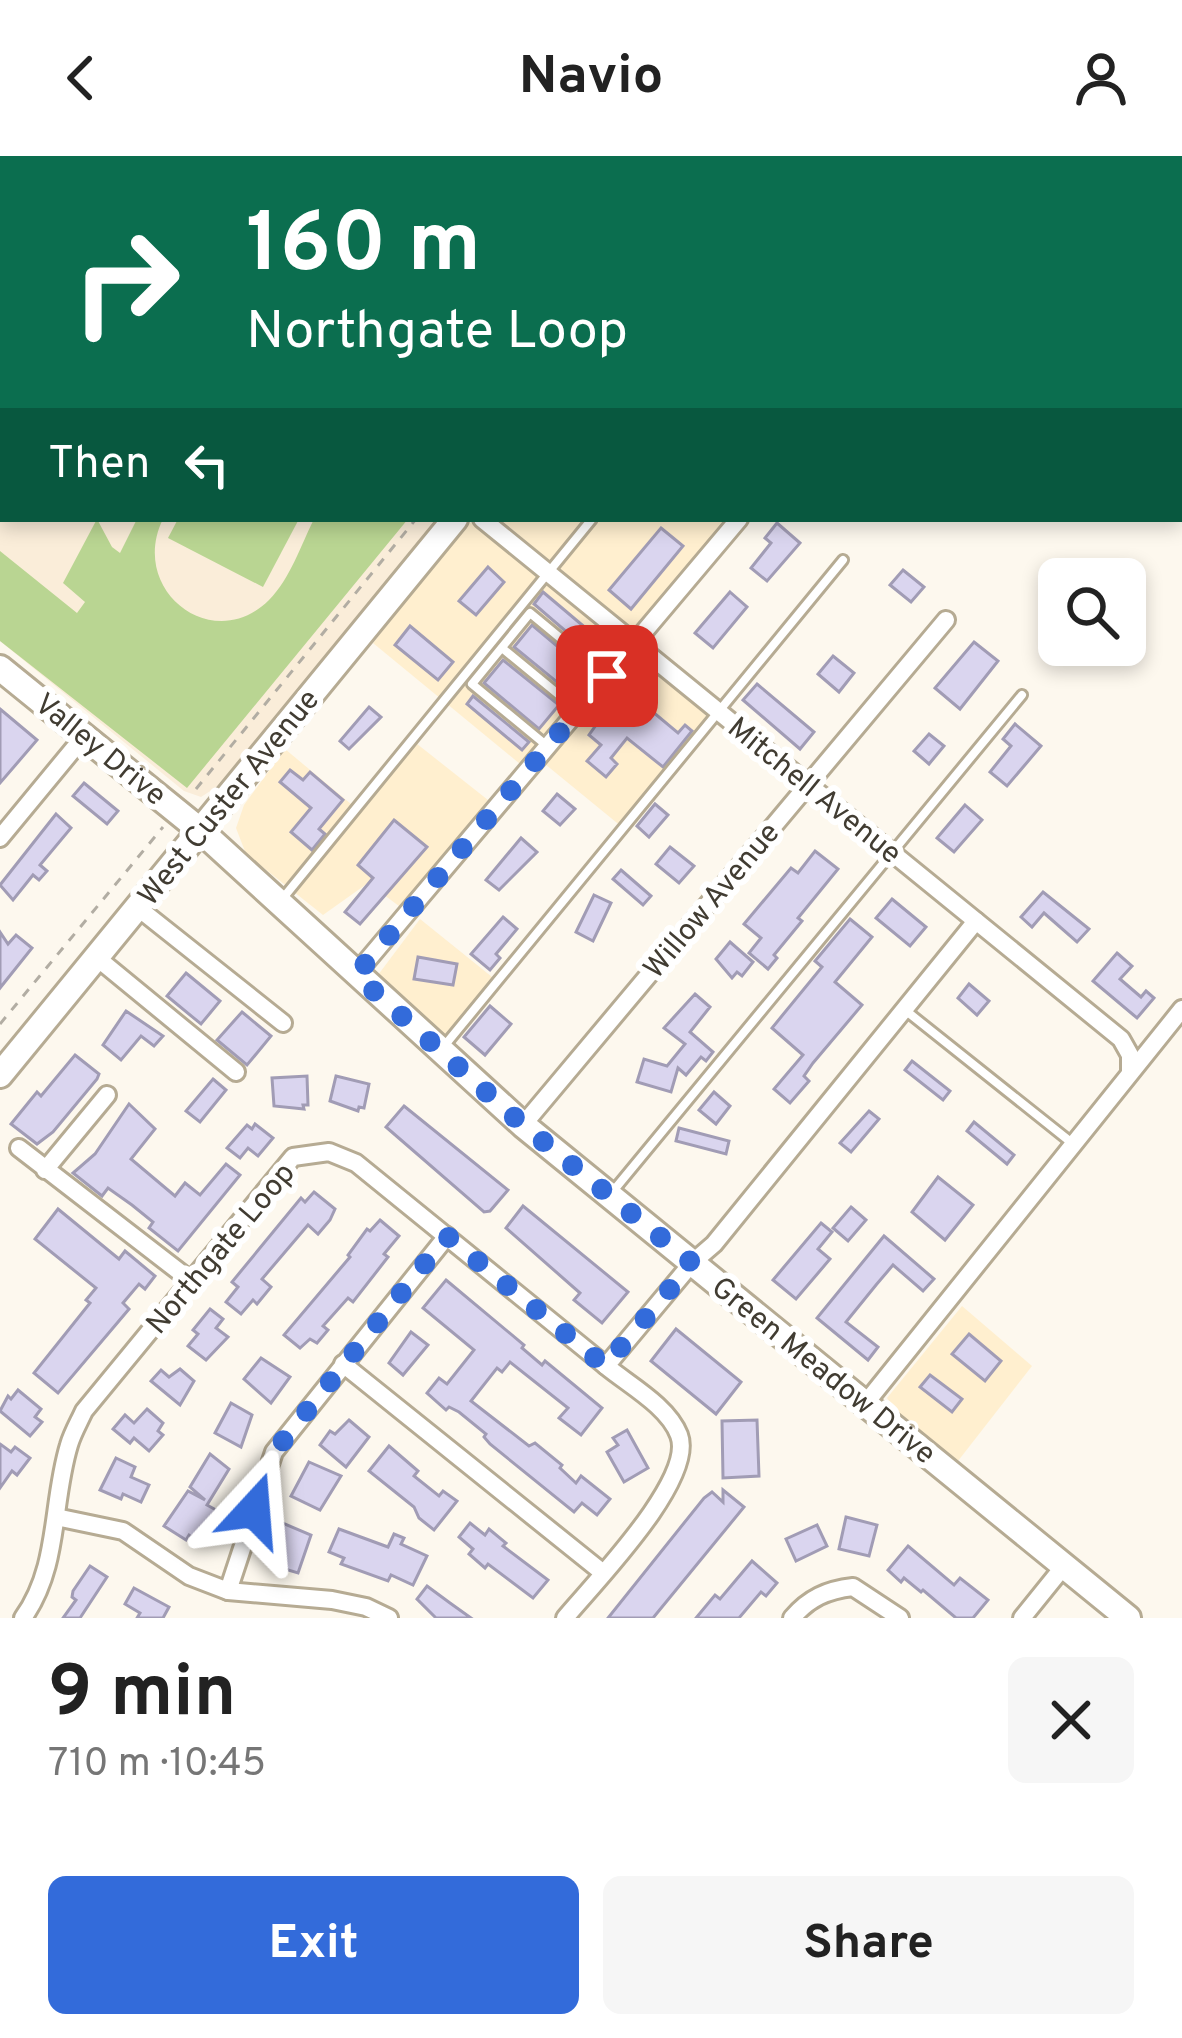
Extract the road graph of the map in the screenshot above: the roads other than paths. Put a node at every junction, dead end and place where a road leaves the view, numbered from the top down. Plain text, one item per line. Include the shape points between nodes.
1 (453, 522) edge
2 (486, 522) edge
3 (590, 522) edge
4 (736, 522) edge
5 (843, 560) dead end
6 (548, 572) junction
7 (946, 620) dead end
8 (634, 643) junction
9 (502, 648) junction
10 (0, 668) edge
11 (607, 676) junction
12 (1022, 694) dead end
13 (718, 710) junction
14 (578, 711) junction
15 (85, 735) junction
16 (548, 746) junction
17 (808, 784) junction
18 (200, 831) junction
19 (0, 838) edge
20 (891, 851) junction
21 (278, 904) junction
22 (137, 907) junction
23 (976, 921) junction
24 (96, 957) junction
25 (356, 975) junction
26 (1182, 1009) edge
27 (904, 1010) junction
28 (283, 1023) dead end
29 (440, 1051) junction
30 (236, 1072) dead end
31 (1130, 1072) junction
32 (0, 1075) edge
33 (107, 1095) dead end
34 (523, 1125) junction
35 (1073, 1144) junction
36 (19, 1148) dead end
37 (45, 1170) junction
38 (609, 1196) junction
39 (447, 1236) junction
40 (692, 1263) junction
41 (190, 1280) junction
42 (343, 1364) junction
43 (605, 1366) junction
44 (866, 1404) junction
45 (56, 1517) junction
46 (1064, 1566) junction
47 (602, 1572) junction
48 (228, 1592) junction
49 (23, 1618) edge
50 (389, 1618) edge
51 (565, 1618) edge
52 (792, 1618) edge
53 (900, 1618) edge
54 (1022, 1618) edge
55 (1129, 1618) edge

1 - 18 main road, West Custer Avenue
2 - 6 street, Mitchell Avenue
3 - 6 lane
4 - 8 street
5 - 13 lane
6 - 8 street, Mitchell Avenue
6 - 21 lane
7 - 17 street, Willow Avenue
8 - 11 street
8 - 13 street, Mitchell Avenue
9 - 11 lane via 530,614
9 - 14 lane
9 - 16 lane via 472,684
10 - 15 main road, Valley Drive
11 - 14 street
12 - 20 lane
13 - 17 street, Mitchell Avenue
13 - 29 lane
14 - 16 street
15 - 18 main road, Valley Drive
15 - 19 street
16 - 25 street
17 - 20 street, Mitchell Avenue
17 - 34 street, Willow Avenue
18 - 21 main road, Green Meadow Drive
18 - 22 main road, West Custer Avenue
20 - 23 street, Mitchell Avenue
20 - 38 lane
21 - 25 main road, Green Meadow Drive
22 - 24 main road, West Custer Avenue
22 - 28 street
23 - 27 street
23 - 31 street, Mitchell Avenue via 1121,1039
24 - 30 street
24 - 32 main road, West Custer Avenue
25 - 29 main road, Green Meadow Drive
26 - 31 street
27 - 35 lane
27 - 40 street
29 - 34 main road, Green Meadow Drive
31 - 35 street
33 - 37 street
34 - 38 main road, Green Meadow Drive
35 - 44 street
36 - 37 street
37 - 41 street
38 - 40 main road, Green Meadow Drive
39 - 41 street, Northgate Loop via 356,1162 312,1152 277,1173
39 - 42 street
39 - 43 street, Northgate Loop
40 - 43 street
40 - 44 main road, Green Meadow Drive
41 - 45 street, Northgate Loop via 84,1411
42 - 47 street
42 - 48 street via 268,1464
43 - 47 street, Northgate Loop via 664,1413 680,1438 680,1466
44 - 46 main road, Green Meadow Drive
45 - 48 street via 123,1531
45 - 49 street, Northgate Loop via 46,1576
46 - 54 street
46 - 55 main road, Green Meadow Drive
47 - 51 street
48 - 50 street via 332,1600
52 - 53 street via 823,1593 854,1587

